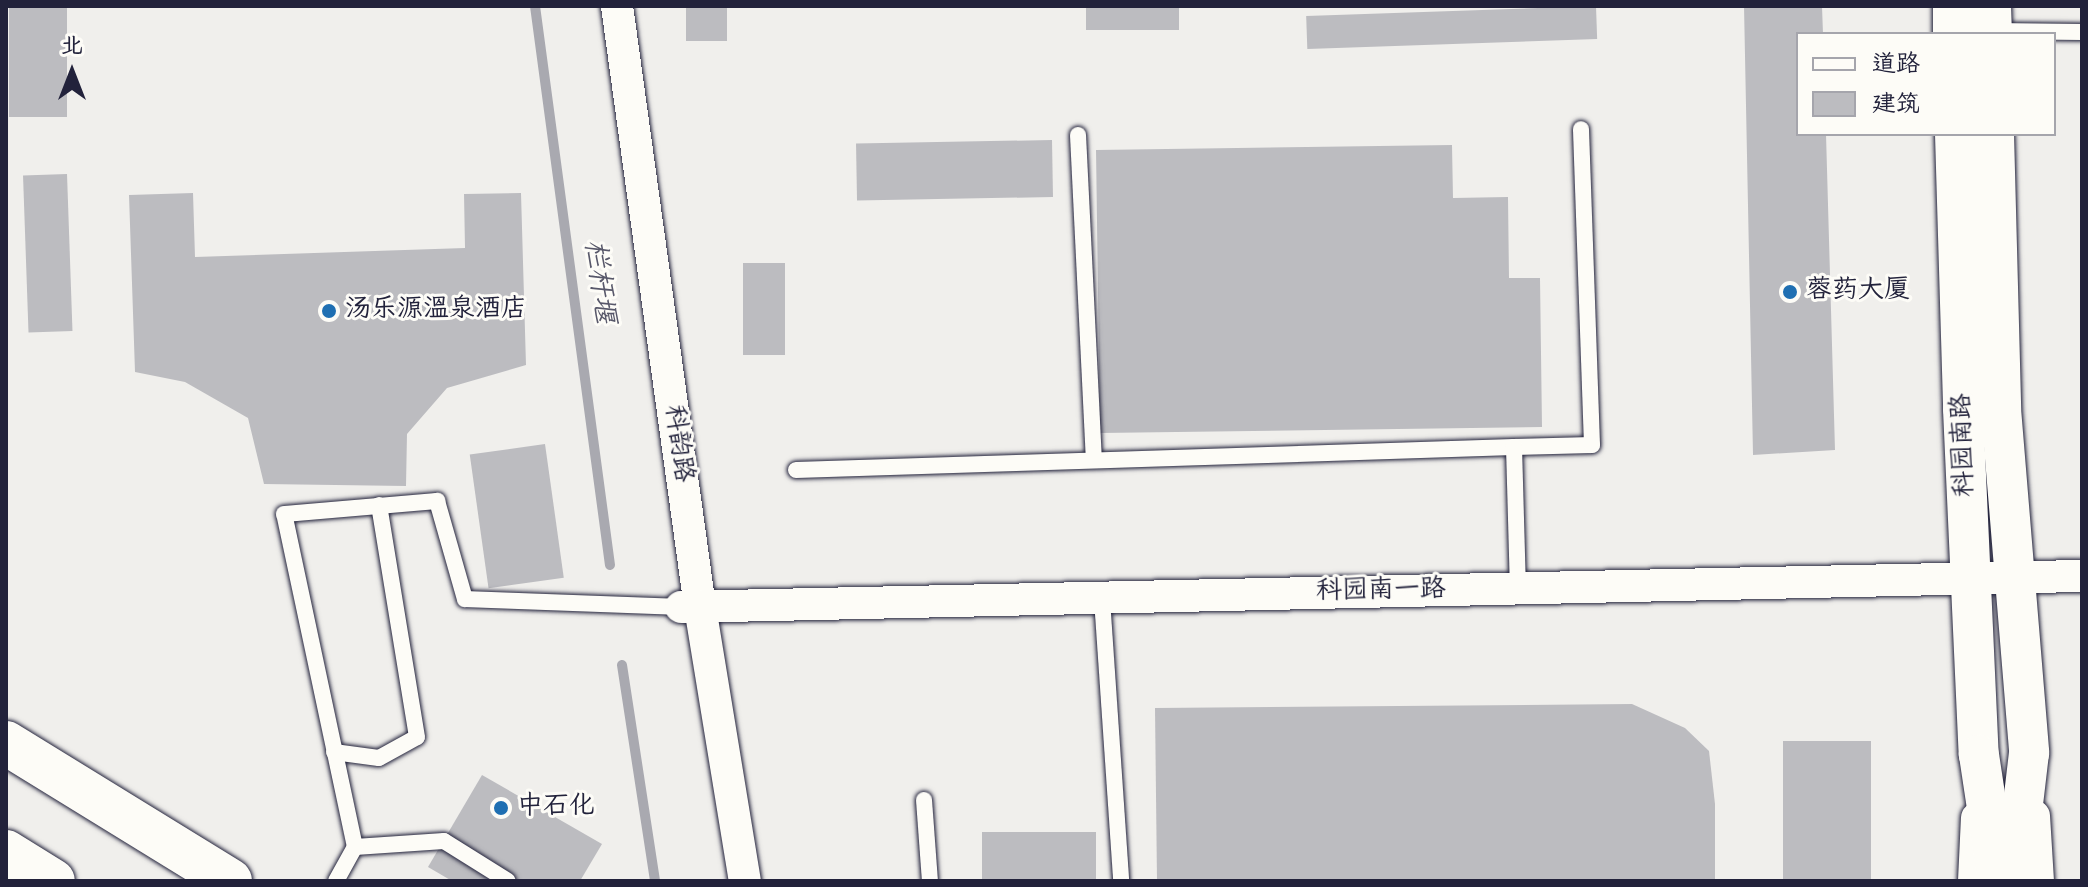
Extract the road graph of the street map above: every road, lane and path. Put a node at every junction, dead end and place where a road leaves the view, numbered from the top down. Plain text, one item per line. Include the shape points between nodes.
1 (617, 6) edge
2 (1953, 6) edge
3 (1992, 24) edge
4 (1953, 32) edge
5 (2082, 32) edge
6 (1581, 129) dead end
7 (1078, 135) dead end
8 (1955, 136) edge
9 (1994, 136) edge
10 (1514, 447) junction
11 (1094, 460) junction
12 (796, 470) dead end
13 (379, 505) junction
14 (2082, 576) edge
15 (2015, 577) junction
16 (1970, 578) junction
17 (1518, 588) junction
18 (1102, 599) junction
19 (690, 607) junction
20 (6, 743) edge
21 (334, 752) junction
22 (2029, 753) junction
23 (1979, 755) junction
24 (924, 800) dead end
25 (355, 847) junction
26 (6, 852) edge
27 (53, 881) edge
28 (230, 881) edge
29 (336, 881) edge
30 (508, 881) edge
31 (745, 881) edge
32 (930, 881) edge
33 (1121, 881) edge
34 (1974, 881) edge
35 (1998, 881) edge
36 (2014, 881) edge
37 (2038, 881) edge

1 - 19 street, 科韵路
2 - 4 street
3 - 5 lane
6 - 10 lane via 1592,445
7 - 11 lane
8 - 16 street, 科园南路
9 - 15 street, 科园南路 via 2001,409
10 - 11 lane
10 - 17 lane
11 - 12 lane
13 - 19 lane via 437,501 465,599
13 - 21 lane via 417,737 379,758
13 - 21 lane via 284,514
14 - 15 street, 科园南一路
15 - 16 street, 科园南一路
15 - 22 street, 科园南路
16 - 17 street, 科园南一路
16 - 23 street, 科园南路
17 - 18 street, 科园南一路
18 - 19 street, 科园南一路
18 - 33 lane
19 - 31 street, 科韵路
20 - 28 main road
21 - 25 lane
22 - 36 street, 科园南路
22 - 37 street, 科园南路
23 - 34 street, 科园南路
23 - 35 street, 科园南路
24 - 32 lane
25 - 29 lane
25 - 30 lane via 444,841
26 - 27 main road

